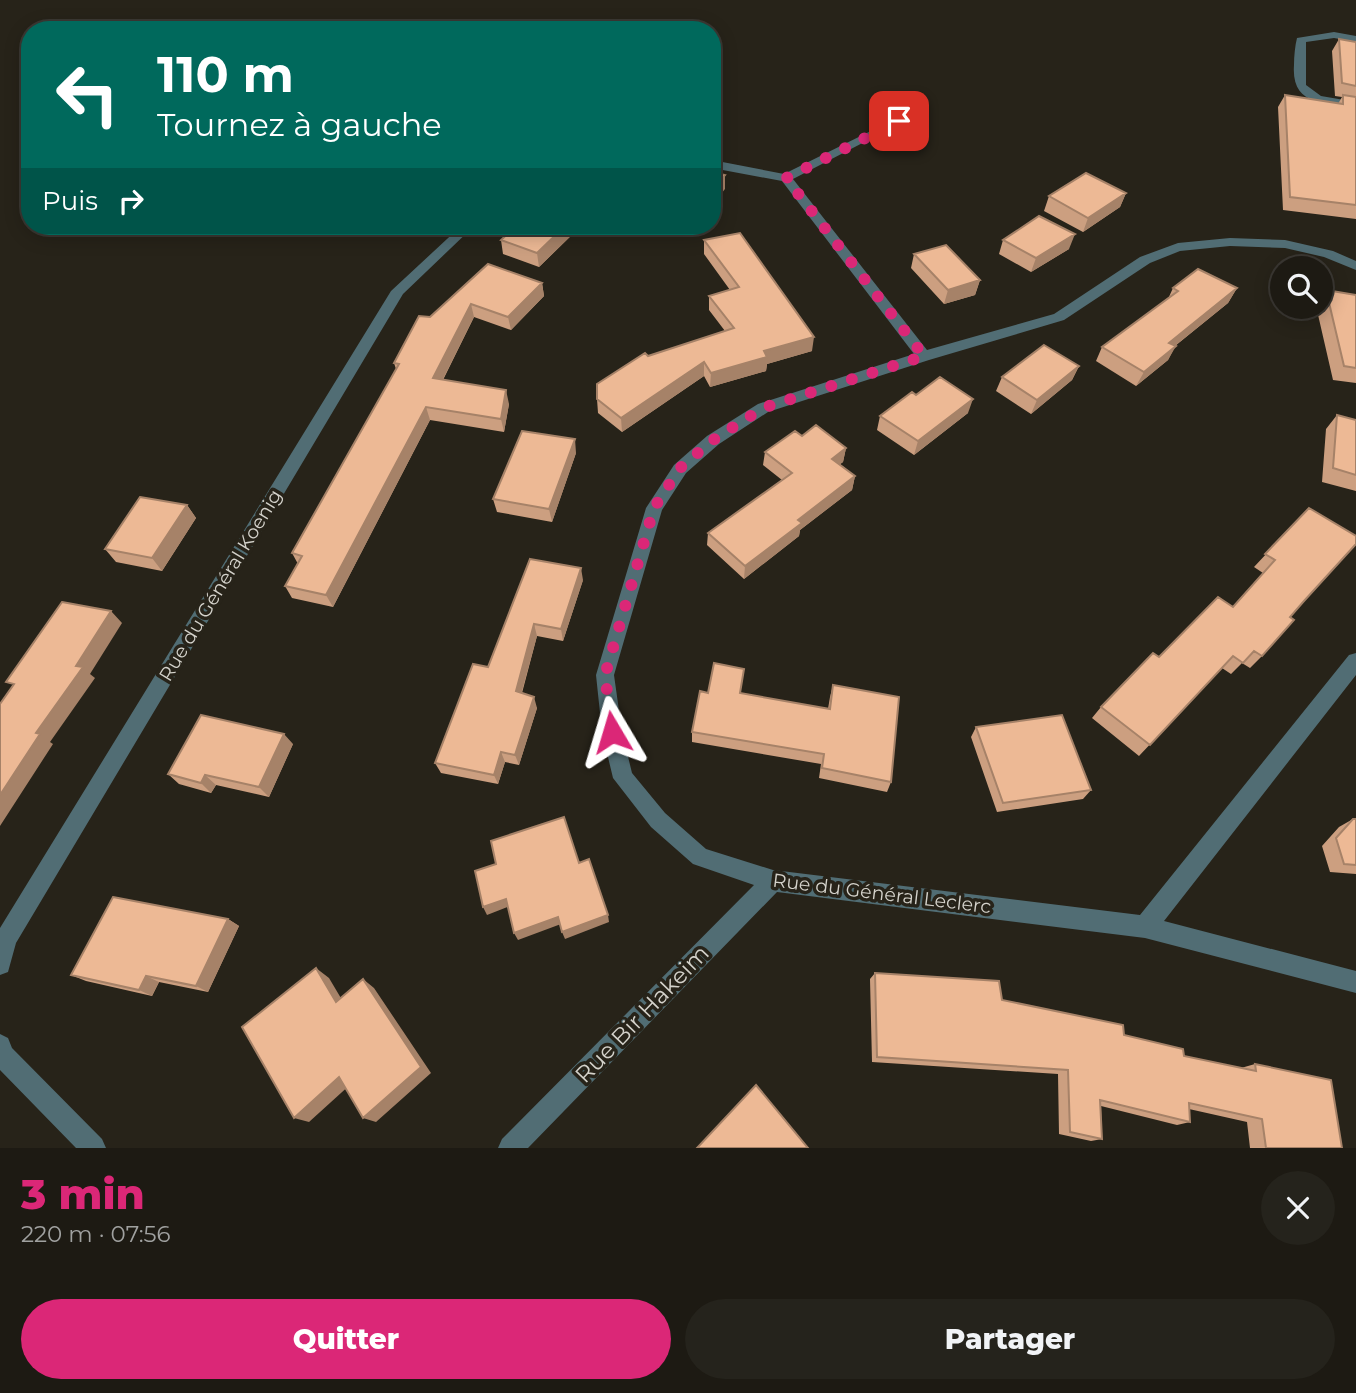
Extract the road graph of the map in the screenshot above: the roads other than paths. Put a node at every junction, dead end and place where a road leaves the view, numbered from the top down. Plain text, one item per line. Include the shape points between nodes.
1 (1356, 39) edge
2 (1356, 105) edge
3 (899, 121) dead end
4 (721, 166) edge
5 (786, 178) junction
6 (458, 235) edge
7 (1356, 266) edge
8 (924, 356) junction
9 (1356, 661) edge
10 (773, 881) junction
11 (1145, 927) junction
12 (0, 964) edge
13 (1356, 982) edge
14 (0, 1046) edge
15 (93, 1148) edge
16 (511, 1148) edge

1 - 2 street via 1314,36 1301,40 1300,85 1318,98
3 - 5 street
4 - 5 street
5 - 8 street
6 - 12 street, Rue du Général Koenig via 398,291 6,939
7 - 8 street, Rue du Général Leclerc via 1285,244 1230,242 1178,247 1145,260 1059,317
8 - 10 street, Rue du Général Leclerc via 763,408 680,468 654,508 605,675 623,778 657,820 700,857
9 - 11 street
10 - 11 street, Rue du Général Leclerc
10 - 16 street, Rue Bir Hakeim
11 - 13 street, Rue du Général Leclerc
14 - 15 street via 2,1054

